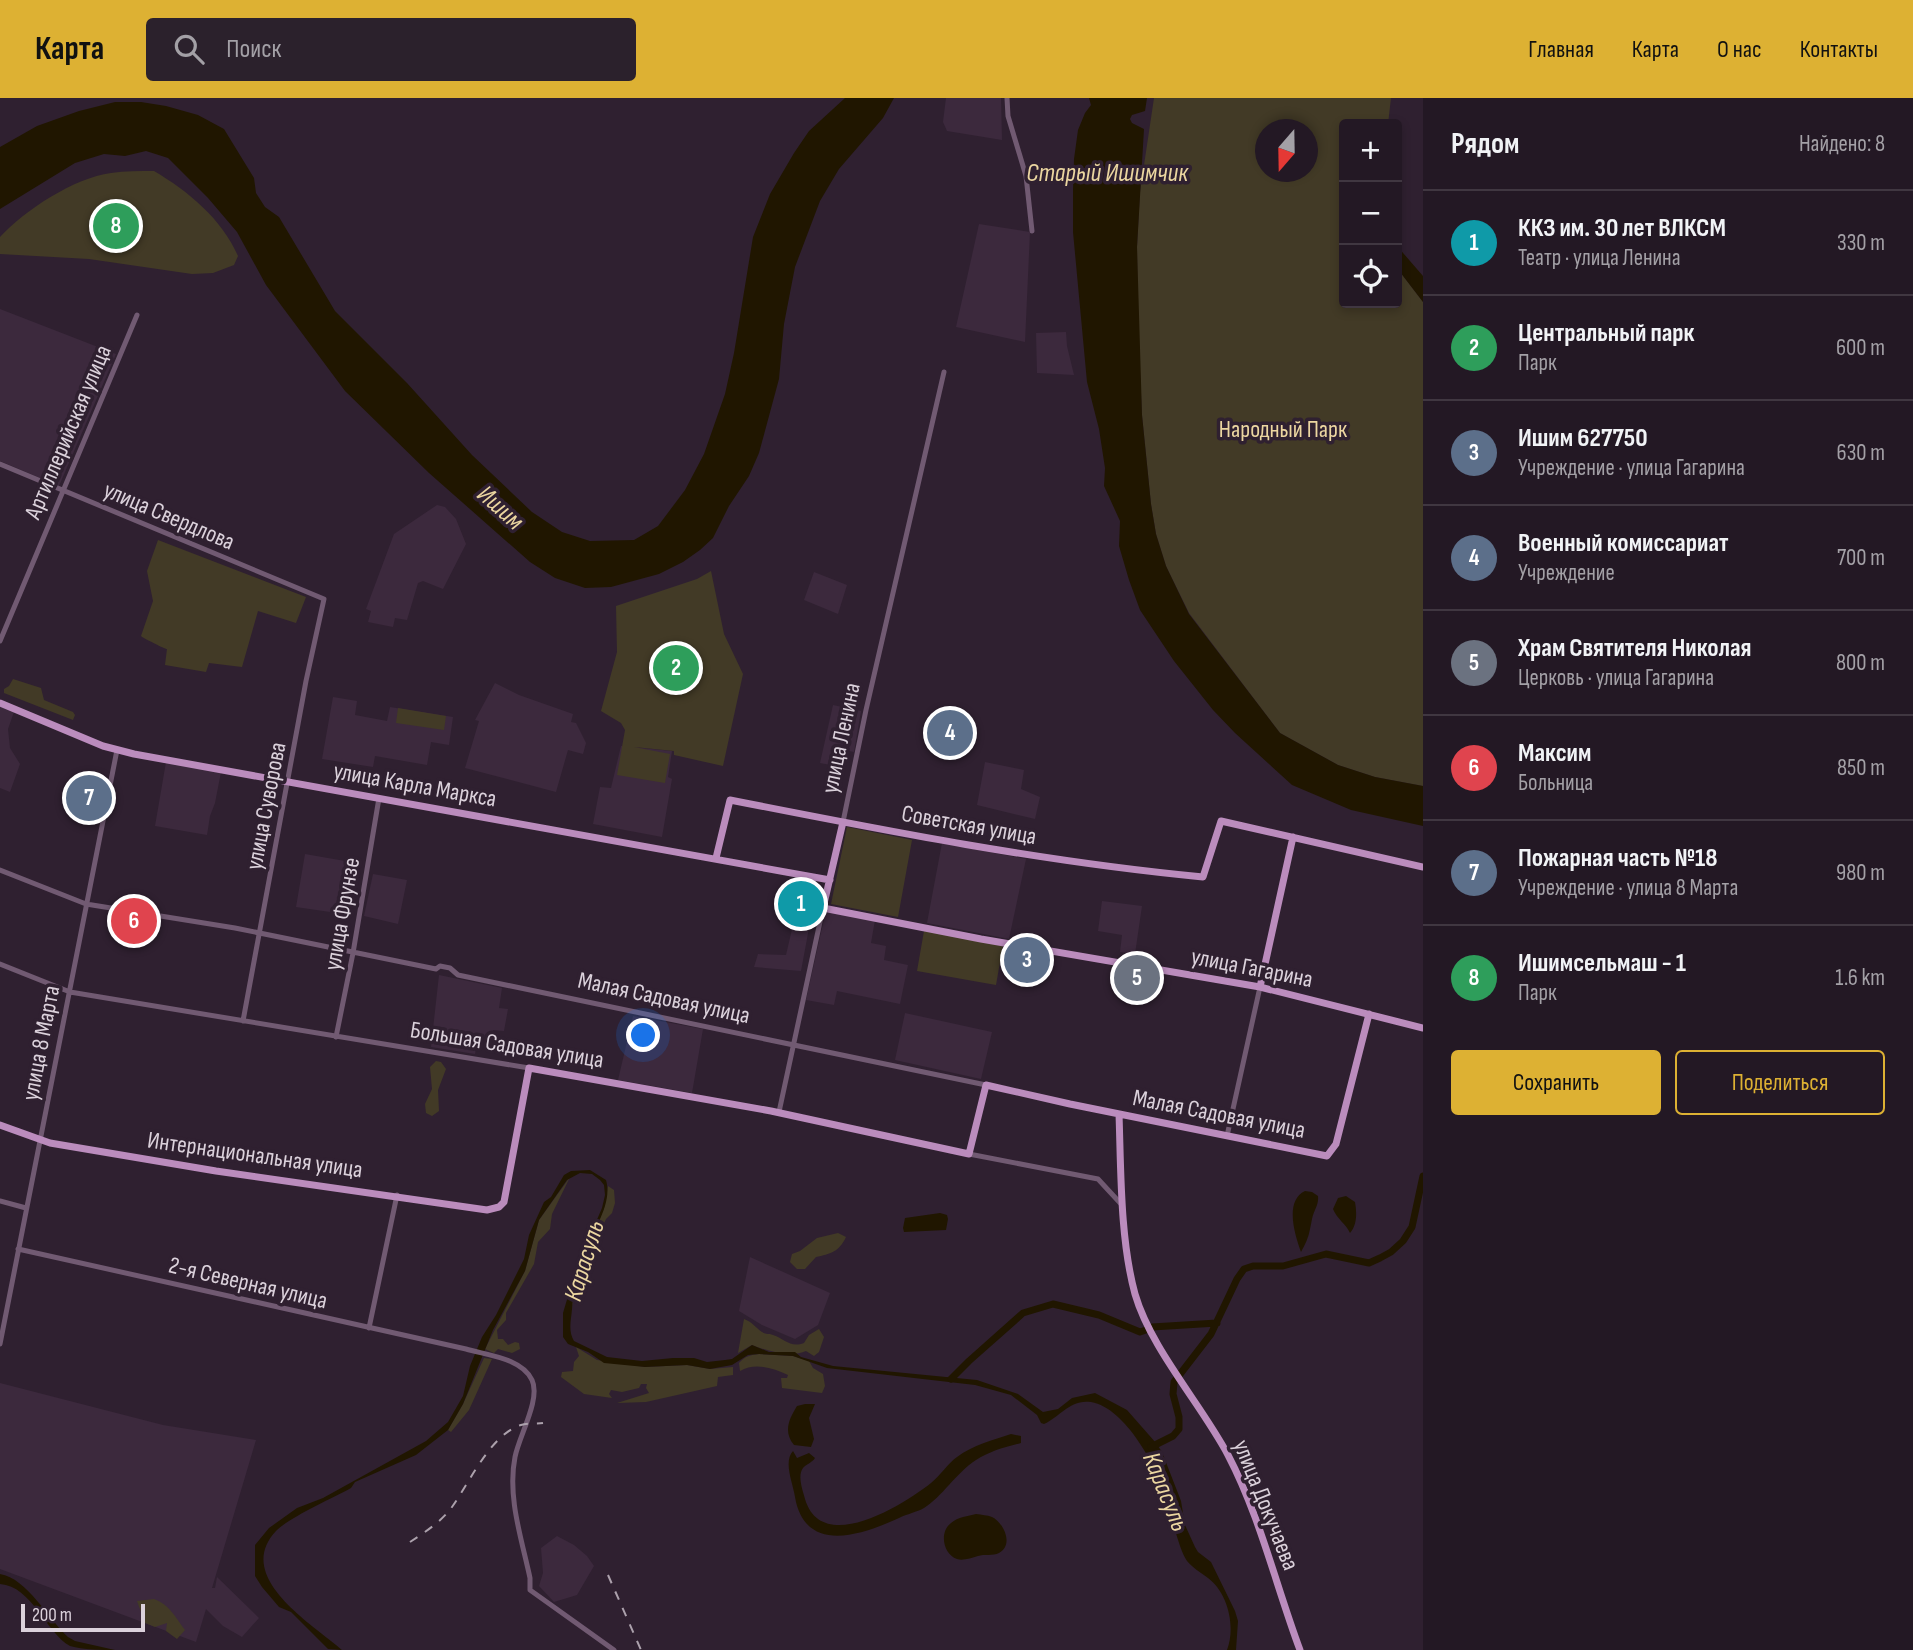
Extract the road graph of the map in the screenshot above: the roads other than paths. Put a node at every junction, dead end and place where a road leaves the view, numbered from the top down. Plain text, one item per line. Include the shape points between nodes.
1 (1007, 98) edge
2 (1032, 231) dead end
3 (137, 315) dead end
4 (944, 372) dead end
5 (0, 464) edge
6 (62, 491) junction
7 (324, 598) joint
8 (0, 640) edge
9 (0, 703) edge
10 (117, 750) junction
11 (289, 783) junction
12 (379, 798) junction
13 (843, 822) junction
14 (1293, 837) junction
15 (716, 858) junction
16 (1423, 867) edge
17 (0, 870) edge
18 (830, 880) junction
19 (86, 904) junction
20 (823, 908) junction
21 (260, 933) junction
22 (354, 953) junction
23 (0, 964) edge
24 (1260, 987) junction
25 (70, 992) junction
26 (1369, 1014) junction
27 (243, 1021) junction
28 (1423, 1028) edge
29 (336, 1037) junction
30 (793, 1046) junction
31 (529, 1068) junction
32 (986, 1085) junction
33 (779, 1112) junction
34 (1119, 1114) junction
35 (0, 1125) edge
36 (1227, 1136) junction
37 (40, 1140) junction
38 (969, 1154) junction
39 (397, 1195) junction
40 (0, 1201) edge
41 (1122, 1205) junction
42 (26, 1208) junction
43 (18, 1249) junction
44 (369, 1328) junction
45 (0, 1344) edge
46 (614, 1650) edge
47 (1300, 1650) edge

1 - 2 street via 1026,176
3 - 6 street, Артиллерийская улица
4 - 13 street, улица Ленина
5 - 6 street, улица Свердлова
6 - 7 street, улица Свердлова
6 - 8 street, Артиллерийская улица
7 - 11 street, улица Суворова
9 - 10 main road, улица Карла Маркса
10 - 11 main road, улица Карла Маркса
10 - 19 street, улица 8 Марта
11 - 12 main road, улица Карла Маркса
11 - 21 street, улица Суворова
12 - 15 main road, улица Карла Маркса
12 - 22 street, улица Фрунзе
13 - 14 main road, Советская улица via 1034,856 1203,877 1221,821
13 - 15 main road, Советская улица via 730,800
13 - 18 main road, улица Ленина
14 - 16 main road
14 - 24 main road
15 - 18 main road, улица Карла Маркса
17 - 19 street, Малая Садовая улица
18 - 20 main road, улица Ленина
19 - 21 street, Малая Садовая улица
19 - 25 street, улица 8 Марта
20 - 24 main road, улица Гагарина
20 - 30 street, улица Ленина
21 - 22 street, Малая Садовая улица
21 - 27 street, улица Суворова
22 - 29 street, улица Фрунзе
22 - 30 street, Малая Садовая улица via 450,968 458,975
23 - 25 street, Большая Садовая улица
24 - 26 main road, улица Гагарина
24 - 36 street
25 - 27 street, Большая Садовая улица
25 - 37 street, улица 8 Марта
26 - 28 main road, улица Гагарина
26 - 36 main road, Малая Садовая улица via 1336,1144 1327,1156
27 - 29 street, Большая Садовая улица
29 - 31 street, Большая Садовая улица
30 - 32 street, Малая Садовая улица
30 - 33 street, улица Ленина
31 - 33 main road, Большая Садовая улица
31 - 39 main road, Интернациональная улица via 504,1202 499,1207 487,1210
32 - 34 main road, Малая Садовая улица
32 - 38 main road
33 - 38 main road, Большая Садовая улица
34 - 36 main road, Малая Садовая улица
34 - 41 main road, улица Докучаева
35 - 37 main road, Интернациональная улица
37 - 39 main road, Интернациональная улица via 216,1171
37 - 42 street, улица 8 Марта
38 - 41 street, Большая Садовая улица via 1098,1179
39 - 44 street
40 - 42 street
41 - 47 main road, улица Докучаева via 1135,1293 1145,1319 1234,1468
42 - 43 street, улица 8 Марта
43 - 44 street, 2-я Северная улица
43 - 45 street, улица 8 Марта
44 - 46 street, 2-я Северная улица via 493,1356 519,1366 533,1382 535,1394 515,1458 514,1504 530,1590

